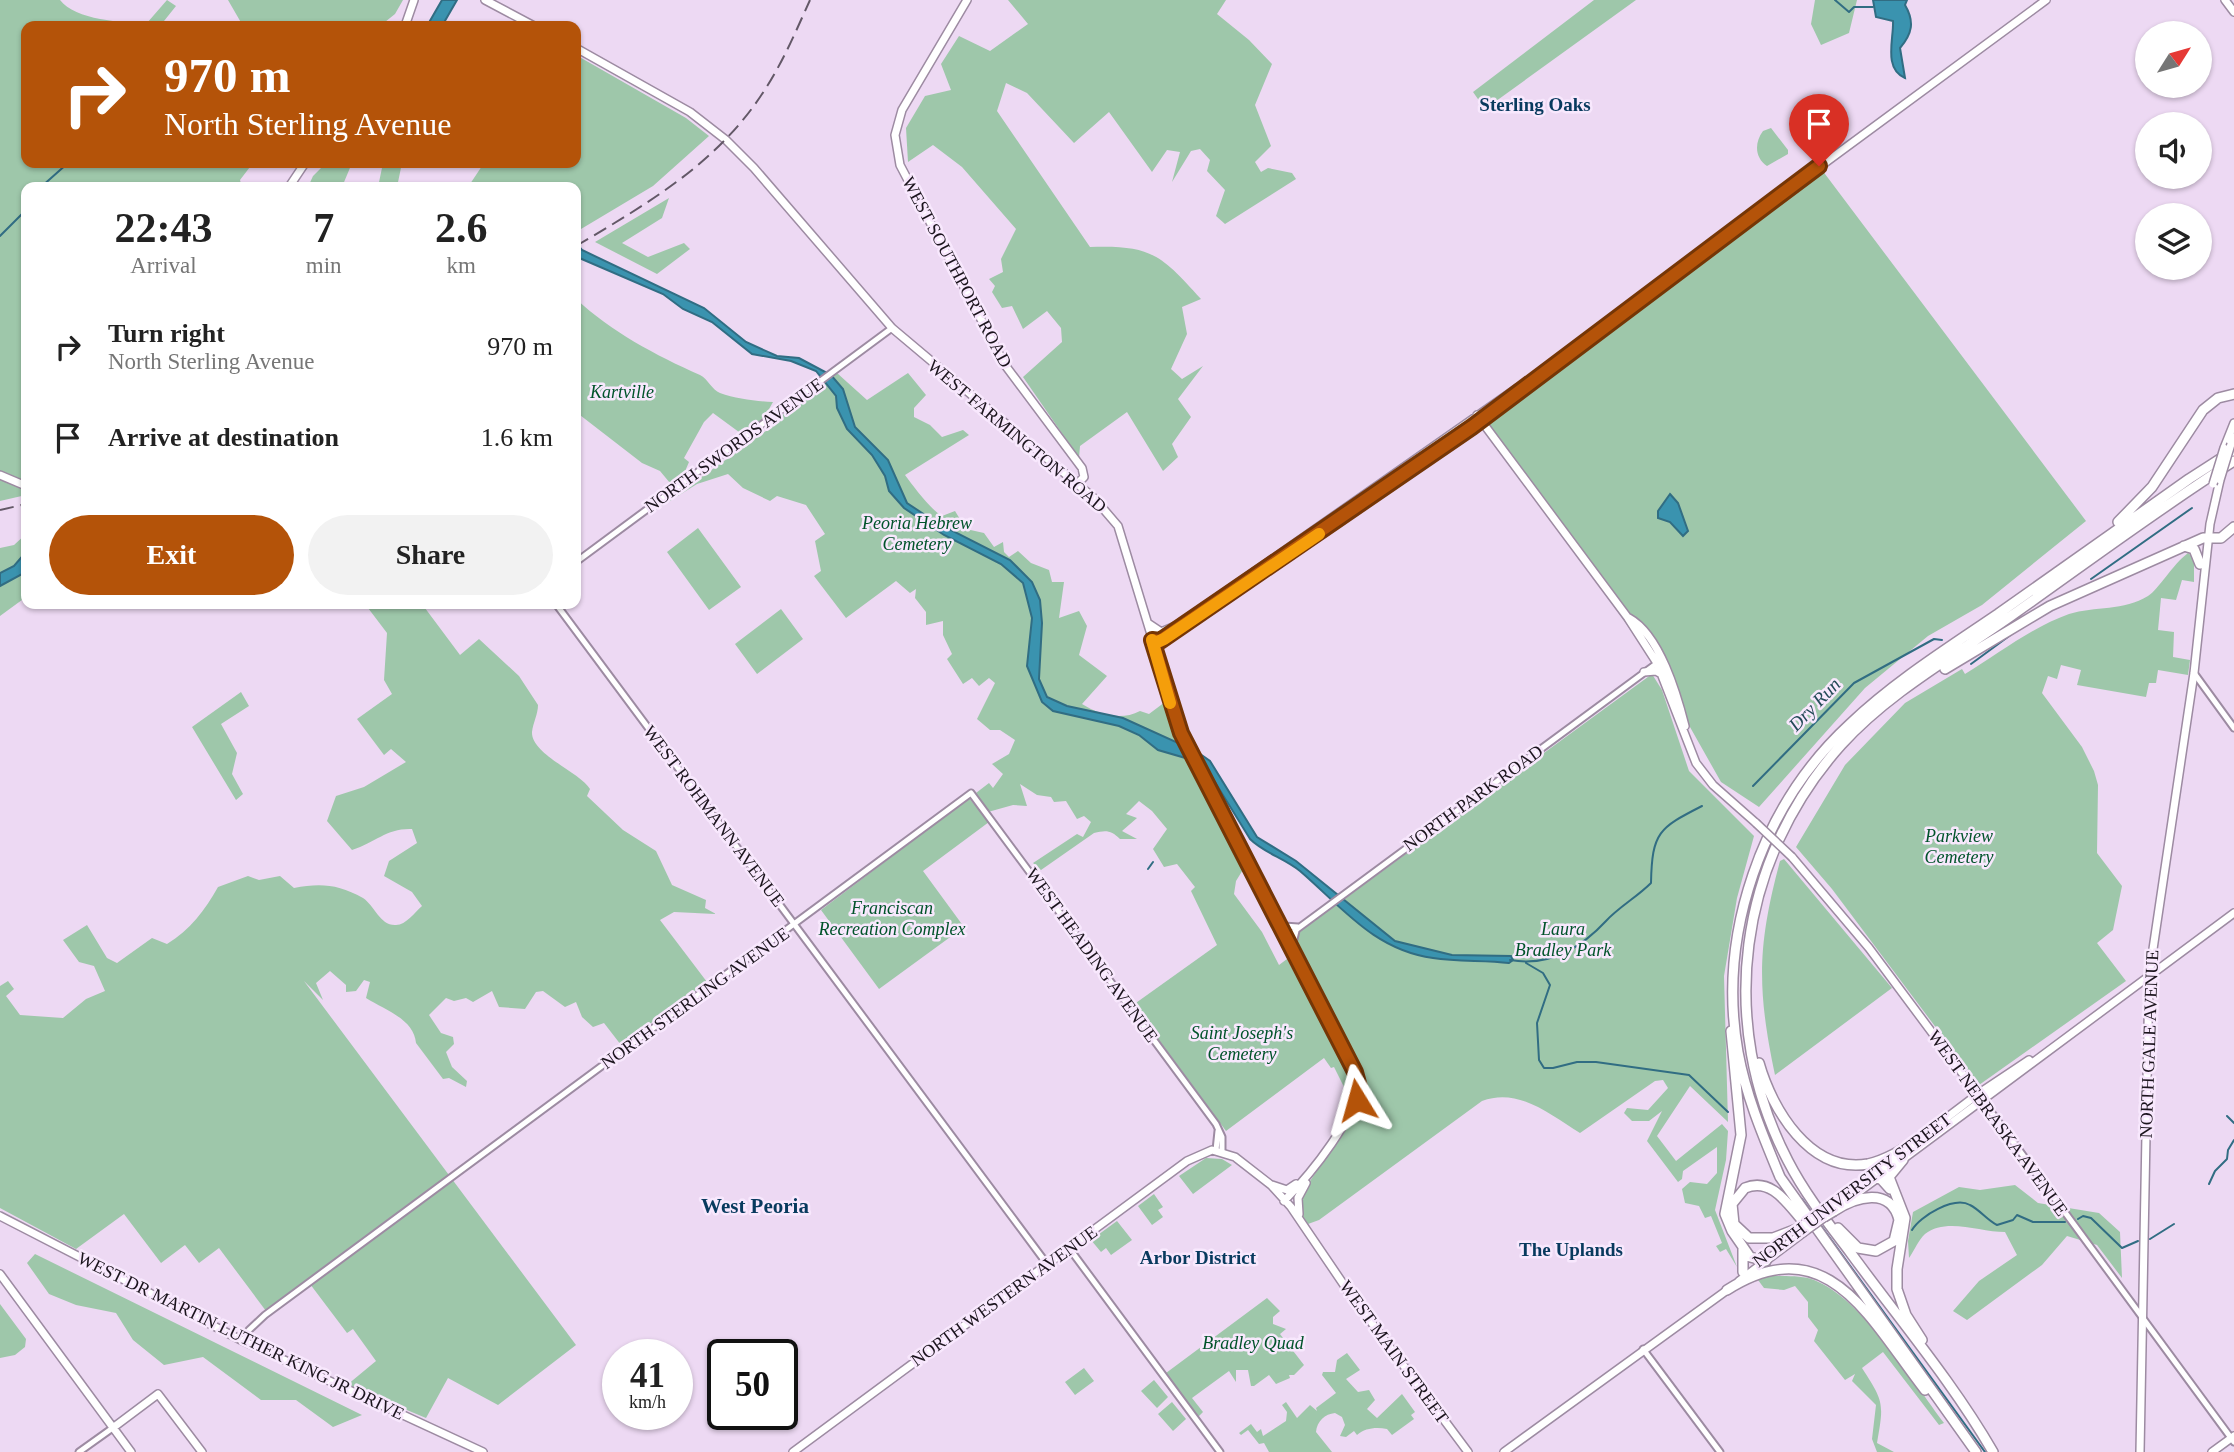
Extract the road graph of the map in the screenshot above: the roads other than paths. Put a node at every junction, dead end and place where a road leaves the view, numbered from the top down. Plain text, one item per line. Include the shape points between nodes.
1 (414, 0) edge
2 (967, 0) edge
3 (2046, 0) edge
4 (2225, 0) edge
5 (488, 2) edge
6 (2234, 12) edge
7 (407, 21) edge
8 (524, 21) edge
9 (581, 51) edge
10 (892, 328) junction
11 (2234, 394) edge
12 (1479, 418) junction
13 (2234, 422) edge
14 (2231, 445) edge
15 (2234, 461) edge
16 (0, 475) edge
17 (21, 483) edge
18 (1077, 484) junction
19 (2234, 527) edge
20 (2205, 538) junction
21 (2221, 538) junction
22 (2184, 546) junction
23 (2206, 550) junction
24 (581, 558) edge
25 (2200, 564) junction
26 (560, 609) edge
27 (1144, 612) junction
28 (1188, 619) junction
29 (1984, 623) junction
30 (2197, 639) junction
31 (1152, 640) junction
32 (1660, 661) junction
33 (1644, 673) junction
34 (2194, 673) junction
35 (1663, 676) junction
36 (1921, 679) junction
37 (2234, 728) edge
38 (971, 793) joint
39 (1748, 816) junction
40 (1270, 908) junction
41 (2234, 914) edge
42 (795, 924) junction
43 (1301, 926) junction
44 (1285, 938) junction
45 (1749, 951) junction
46 (2149, 976) junction
47 (1733, 994) junction
48 (1315, 996) junction
49 (1980, 1097) junction
50 (1921, 1138) junction
51 (1219, 1150) junction
52 (1782, 1150) junction
53 (1903, 1160) junction
54 (1308, 1175) junction
55 (1874, 1177) junction
56 (1271, 1185) junction
57 (1894, 1192) junction
58 (1284, 1201) junction
59 (1833, 1210) junction
60 (0, 1216) edge
61 (1301, 1221) junction
62 (1801, 1230) junction
63 (1069, 1248) junction
64 (1743, 1248) junction
65 (1321, 1251) junction
66 (1762, 1261) junction
67 (1046, 1264) junction
68 (1744, 1272) junction
69 (0, 1274) edge
70 (1727, 1290) junction
71 (1684, 1319) junction
72 (2143, 1319) junction
73 (1883, 1323) junction
74 (243, 1341) junction
75 (1643, 1349) junction
76 (1948, 1384) junction
77 (114, 1427) junction
78 (2233, 1439) edge
79 (79, 1452) edge
80 (131, 1452) edge
81 (202, 1452) edge
82 (483, 1452) edge
83 (793, 1452) edge
84 (1220, 1452) edge
85 (1468, 1452) edge
86 (1504, 1452) edge
87 (1720, 1452) edge
88 (1975, 1452) edge
89 (1993, 1452) edge
90 (2140, 1452) edge
91 (2212, 1452) edge

1 - 7 main road
2 - 18 main road, WEST SOUTHPORT ROAD via 902,110 895,135 900,164 1005,365 1074,460 1080,471
3 - 12 main road
4 - 6 main road
5 - 8 main road
9 - 10 main road, WEST FARMINGTON ROAD via 684,109 726,140
10 - 18 main road, WEST FARMINGTON ROAD
10 - 24 street, NORTH SWORDS AVENUE
11 - 29 highway via 2218,398 2203,410 2130,512
12 - 28 main road
12 - 31 main road via 1229,596 1160,641
12 - 32 main road, WEST NEBRASKA AVENUE
13 - 14 main road, NORTH GALE AVENUE
14 - 20 main road, NORTH GALE AVENUE, bridge via 2217,482
14 - 29 highway
15 - 36 highway
16 - 17 main road
18 - 27 main road, WEST FARMINGTON ROAD via 1118,526
19 - 21 highway
20 - 21 highway
20 - 22 highway
20 - 23 main road, NORTH GALE AVENUE
20 - 25 main road, NORTH GALE AVENUE
21 - 23 highway
22 - 25 highway via 2194,549
22 - 36 highway via 2050,606
23 - 30 main road, NORTH GALE AVENUE
25 - 30 main road, NORTH GALE AVENUE
26 - 42 street, WEST ROHMANN AVENUE
27 - 28 main road via 1158,632
27 - 31 main road, WEST FARMINGTON ROAD
28 - 31 main road
29 - 47 highway via 1849,724 1791,796 1768,836 1749,891 1737,941
30 - 34 main road, NORTH GALE AVENUE
31 - 40 main road, WEST FARMINGTON ROAD via 1175,718
32 - 33 street, NORTH PARK ROAD
32 - 35 main road, WEST NEBRASKA AVENUE
32 - 39 main road, WEST NEBRASKA AVENUE via 1673,682 1698,758
33 - 35 main road via 1656,671
33 - 43 street, NORTH PARK ROAD
34 - 37 street
34 - 46 main road, NORTH GALE AVENUE
35 - 39 main road, WEST NEBRASKA AVENUE via 1696,763
36 - 45 highway via 1851,736 1799,801 1770,857
38 - 42 street, NORTH STERLING AVENUE
38 - 51 street, WEST HEADING AVENUE via 1212,1118 1222,1136
39 - 49 main road, WEST NEBRASKA AVENUE, bridge via 1792,857 1869,948
40 - 43 street via 1284,926
40 - 44 main road, WEST FARMINGTON ROAD
41 - 46 main road, NORTH UNIVERSITY STREET
42 - 67 street, WEST ROHMANN AVENUE
42 - 74 street, NORTH STERLING AVENUE via 265,1315
43 - 44 street, NORTH PARK ROAD
43 - 48 street via 1293,943
44 - 48 main road, WEST FARMINGTON ROAD
45 - 50 highway via 1753,1030 1760,1066 1775,1103 1800,1138 1828,1159 1857,1165 1881,1160
45 - 52 highway via 1745,985 1749,1038 1759,1087
46 - 49 main road, NORTH UNIVERSITY STREET
46 - 72 main road, NORTH GALE AVENUE
47 - 64 highway via 1731,1040 1741,1135 1725,1211
47 - 73 highway via 1747,1089 1780,1177
48 - 54 main road, WEST FARMINGTON ROAD via 1355,1072 1359,1090 1354,1106
49 - 50 main road, NORTH UNIVERSITY STREET
49 - 53 main road, NORTH UNIVERSITY STREET
49 - 72 street, WEST NEBRASKA AVENUE
50 - 55 main road, NORTH UNIVERSITY STREET
51 - 56 main road, WEST MAIN STREET
51 - 63 main road, NORTH WESTERN AVENUE via 1195,1156
52 - 59 highway via 1855,1246 1879,1250 1892,1243 1898,1232 1898,1214 1882,1199 1860,1198
52 - 76 highway via 1815,1206
53 - 55 main road, NORTH UNIVERSITY STREET
53 - 57 highway via 1889,1175
54 - 56 main road via 1287,1189
54 - 58 main road, WEST FARMINGTON ROAD
54 - 61 main road via 1296,1204
55 - 57 highway
55 - 59 main road, NORTH UNIVERSITY STREET
56 - 58 main road, WEST MAIN STREET
57 - 76 highway via 1905,1218 1898,1294
58 - 61 main road, WEST MAIN STREET
58 - 65 main road, WEST MAIN STREET
59 - 62 highway, bridge
60 - 74 main road, WEST DR MARTIN LUTHER KING JR DRIVE
61 - 65 main road, WEST MAIN STREET
62 - 66 main road, NORTH UNIVERSITY STREET
62 - 73 highway via 1773,1238 1749,1238 1734,1226 1732,1204 1738,1193 1751,1186 1776,1191
63 - 67 main road, NORTH WESTERN AVENUE
63 - 84 street
64 - 66 highway via 1752,1259
64 - 68 highway
65 - 85 main road, WEST MAIN STREET
66 - 68 main road, NORTH UNIVERSITY STREET
66 - 70 main road, NORTH UNIVERSITY STREET
67 - 83 main road, NORTH WESTERN AVENUE
68 - 71 main road, NORTH UNIVERSITY STREET
69 - 77 main road
70 - 71 main road, NORTH UNIVERSITY STREET
70 - 88 highway via 1759,1272 1784,1267 1813,1271 1832,1282 1860,1306
71 - 75 main road, NORTH UNIVERSITY STREET
72 - 78 street, WEST NEBRASKA AVENUE
72 - 90 main road, NORTH GALE AVENUE
73 - 88 highway
74 - 82 main road, WEST DR MARTIN LUTHER KING JR DRIVE
75 - 86 main road, NORTH UNIVERSITY STREET
75 - 87 street
76 - 89 highway
77 - 79 street
77 - 80 main road
77 - 81 main road via 158,1394
78 - 91 main road

